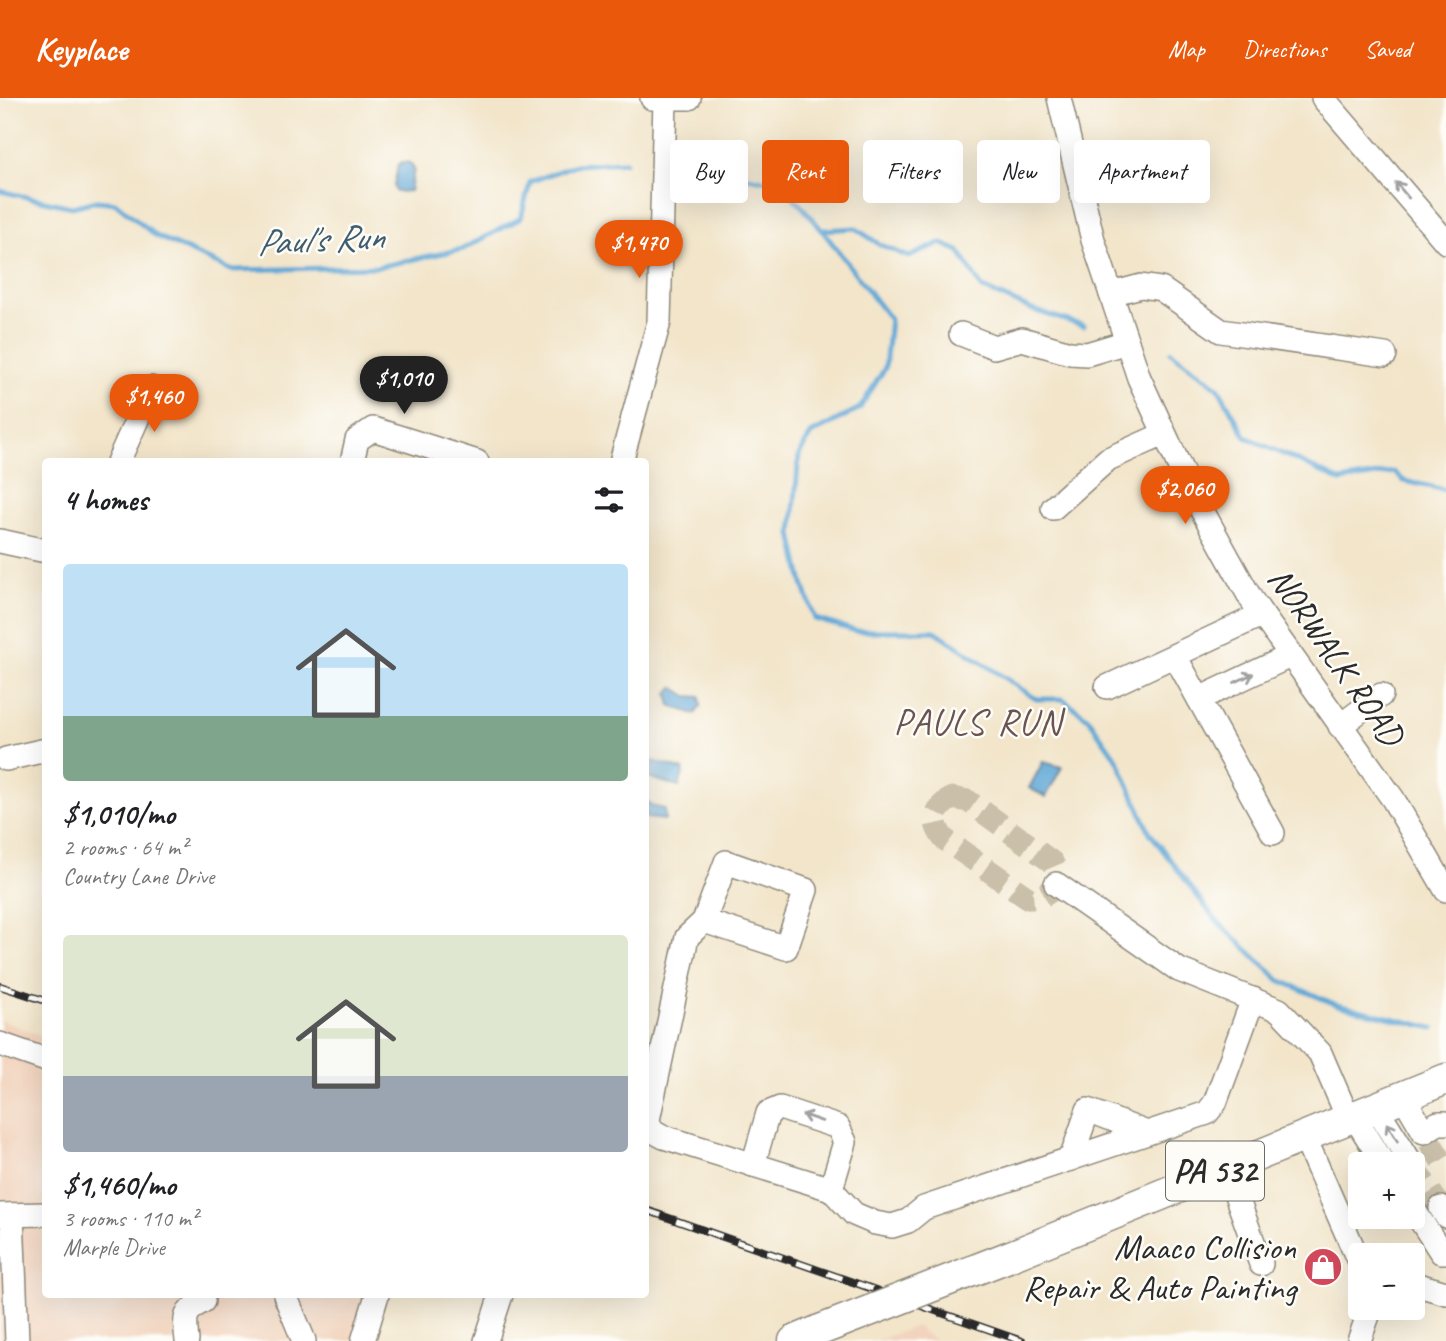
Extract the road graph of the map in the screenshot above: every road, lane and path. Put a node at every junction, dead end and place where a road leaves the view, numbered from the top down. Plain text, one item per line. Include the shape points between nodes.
1 (688, 98) edge
2 (1059, 98) edge
3 (658, 99) edge
4 (1332, 101) edge
5 (1446, 242) edge
6 (1111, 294) junction
7 (961, 334) dead end
8 (1127, 342) junction
9 (1385, 355) dead end
10 (151, 388) dead end
11 (1164, 434) junction
12 (120, 458) edge
13 (353, 458) edge
14 (464, 458) edge
15 (622, 458) edge
16 (1053, 509) dead end
17 (0, 541) edge
18 (42, 550) edge
19 (1261, 615) junction
20 (1175, 656) junction
21 (1290, 656) junction
22 (1107, 687) dead end
23 (1381, 695) dead end
24 (1199, 699) junction
25 (1340, 726) junction
26 (42, 751) edge
27 (6, 760) dead end
28 (1273, 833) dead end
29 (1438, 860) edge
30 (1056, 884) dead end
31 (1446, 890) edge
32 (704, 922) junction
33 (1253, 999) junction
34 (0, 1044) edge
35 (42, 1059) edge
36 (1446, 1079) edge
37 (1403, 1096) junction
38 (649, 1111) edge
39 (1359, 1113) junction
40 (1446, 1123) edge
41 (649, 1124) edge
42 (1147, 1133) junction
43 (1304, 1136) junction
44 (1378, 1152) edge
45 (1401, 1152) edge
46 (1070, 1159) junction
47 (753, 1165) junction
48 (1226, 1167) junction
49 (831, 1189) junction
50 (42, 1214) edge
51 (6, 1215) edge
52 (1425, 1227) edge
53 (1351, 1243) edge
54 (1446, 1252) edge
55 (1261, 1264) dead end
56 (1425, 1287) edge
57 (1446, 1293) edge
58 (286, 1298) edge
59 (376, 1298) edge
60 (500, 1298) edge
61 (203, 1301) dead end
62 (1366, 1320) edge
63 (807, 1336) edge
64 (17, 1341) edge
65 (187, 1341) edge
66 (304, 1341) edge
67 (363, 1341) edge
68 (486, 1341) edge
69 (1359, 1341) edge

1 - 3 street
2 - 6 street, NORWALK ROAD via 1093,240
3 - 15 street via 659,322
5 -> 4 street
6 - 8 street, NORWALK ROAD
6 - 9 street via 1141,286 1161,289 1221,331
7 - 8 street via 994,347 1022,339 1087,354
8 - 11 street, NORWALK ROAD
10 - 12 street
11 - 16 street via 1108,459
11 - 19 street, NORWALK ROAD
13 - 14 street via 357,440 373,429
17 - 18 street
19 - 20 street
19 - 21 street, NORWALK ROAD
20 - 22 street
20 - 24 street
24 -> 21 street
21 - 25 street, NORWALK ROAD
23 - 25 street
24 - 28 street
25 - 29 street, NORWALK ROAD
26 - 27 street
29 - 31 street, NORWALK ROAD
30 - 33 street via 1179,970
32 - 32 street via 726,862 806,890 786,948
32 - 38 street via 687,937
33 - 39 street via 1279,1010 1320,1053
33 - 42 street via 1215,1103 1207,1113
34 - 35 street
36 - 37 main road, PA 532
37 - 39 main road, PA 532
37 - 40 street via 1427,1137 1438,1123
39 - 43 main road, PA 532
39 - 44 street
45 -> 39 street
41 - 47 street via 664,1137
42 - 46 street
42 - 46 street via 1088,1110
43 - 48 main road, PA 532
43 - 53 street
46 - 49 street via 925,1208 892,1226 854,1214
47 - 49 street
49 -> 47 street via 845,1142 838,1127 780,1108 768,1113
48 - 55 street
48 - 63 main road, PA 532, bridge
50 - 51 street
51 - 64 street
52 - 54 street via 1441,1252
56 - 57 street
58 - 66 street
59 - 67 street
60 - 68 street
61 - 65 street via 188,1309
62 - 69 street

